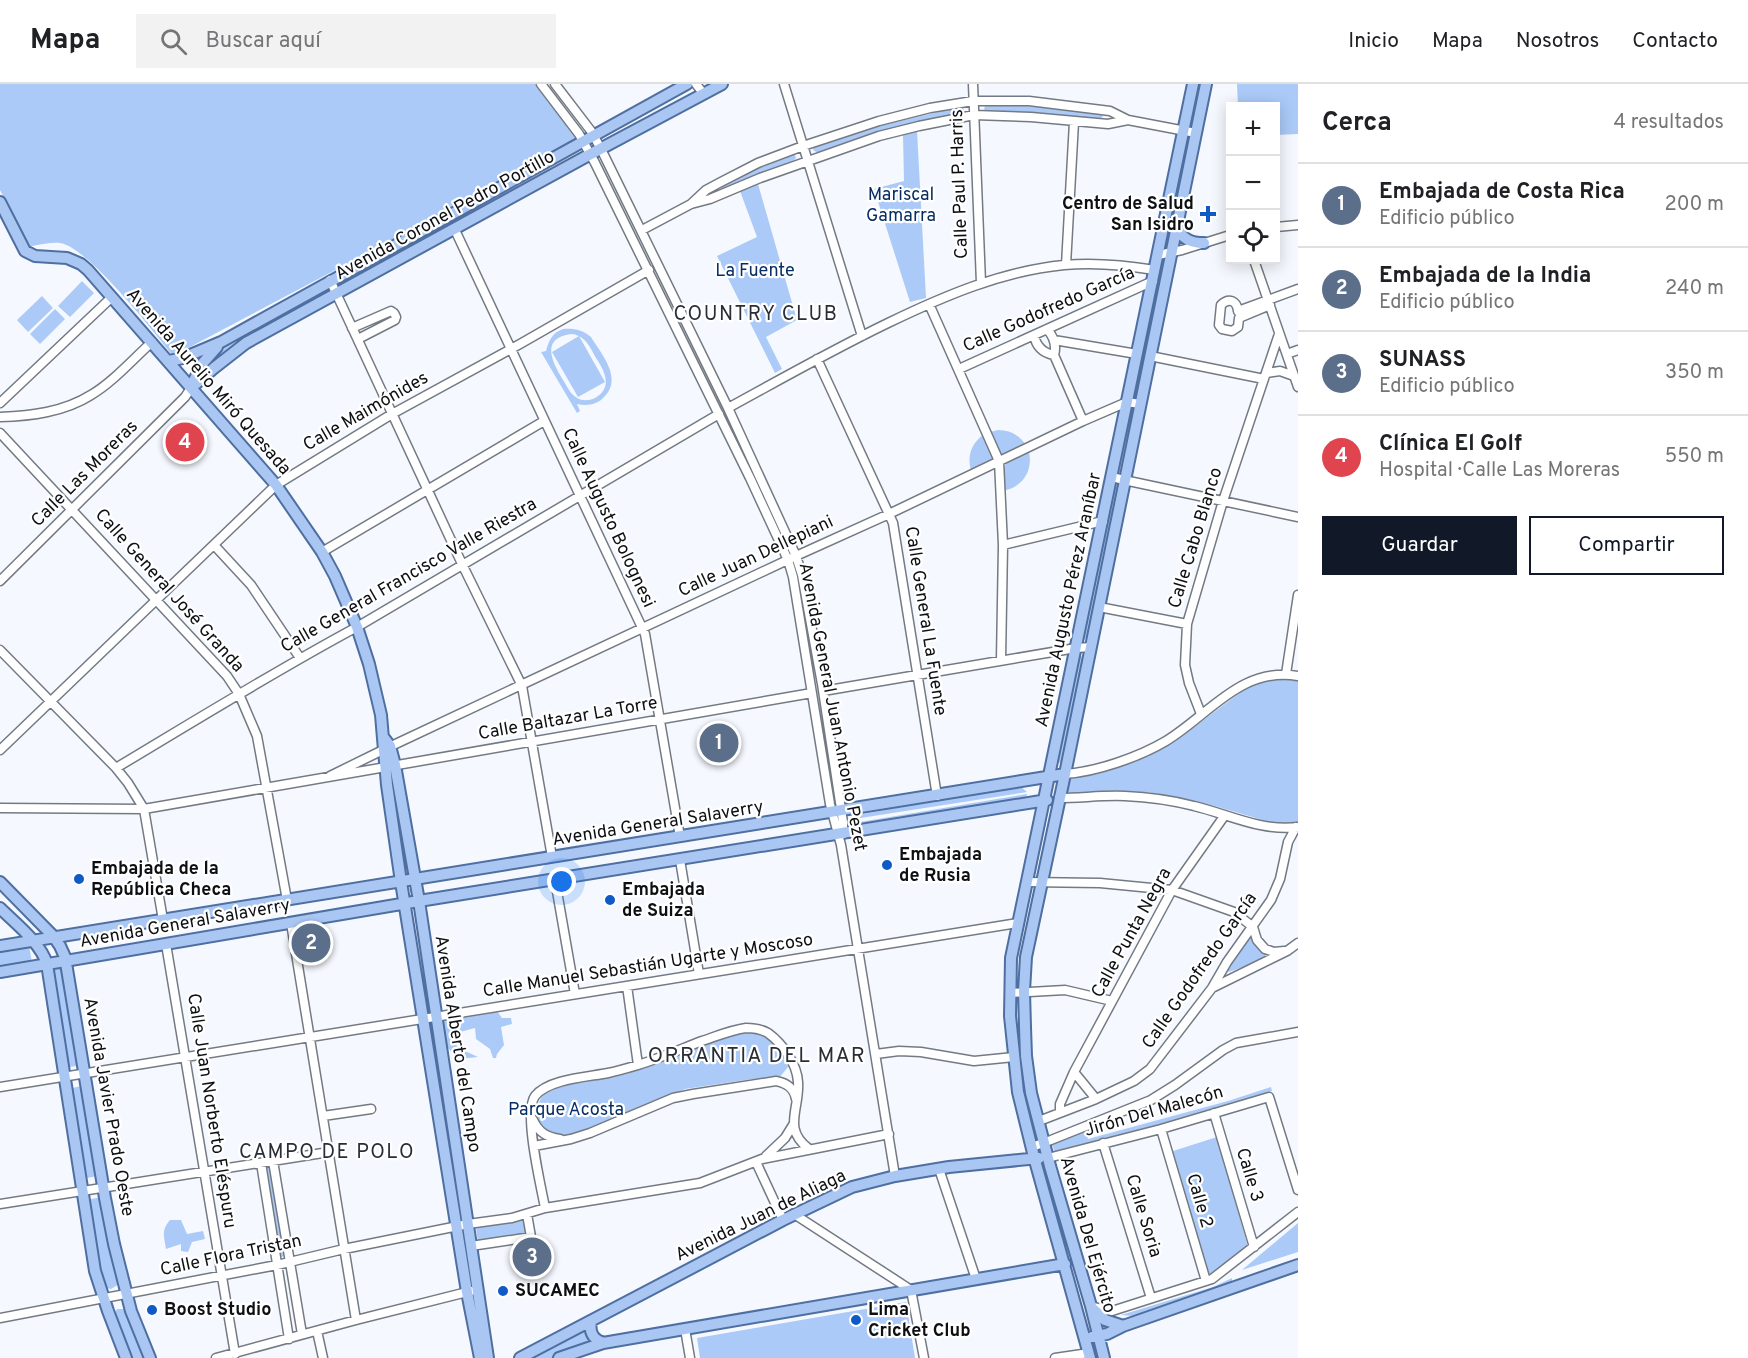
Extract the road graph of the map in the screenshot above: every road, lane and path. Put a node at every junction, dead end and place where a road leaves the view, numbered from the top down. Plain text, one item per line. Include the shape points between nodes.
1 (542, 84) edge
2 (555, 84) edge
3 (687, 84) edge
4 (722, 84) edge
5 (784, 84) edge
6 (973, 84) edge
7 (1193, 84) edge
8 (1206, 84) edge
9 (700, 88) edge
10 (973, 101) junction
11 (1103, 110) junction
12 (974, 115) junction
13 (1128, 120) junction
14 (1074, 122) junction
15 (1099, 124) junction
16 (1184, 131) junction
17 (1196, 133) junction
18 (589, 138) junction
19 (803, 146) junction
20 (596, 151) junction
21 (808, 161) junction
22 (719, 183) junction
23 (723, 194) junction
24 (0, 201) edge
25 (691, 204) junction
26 (1298, 225) edge
27 (1176, 227) junction
28 (1280, 227) edge
29 (455, 230) junction
30 (642, 230) junction
31 (1226, 236) edge
32 (1204, 243) junction
33 (1171, 252) junction
34 (1158, 255) junction
35 (1255, 264) edge
36 (1066, 265) junction
37 (649, 270) junction
38 (1154, 276) junction
39 (330, 280) junction
40 (981, 283) junction
41 (1298, 289) edge
42 (337, 294) junction
43 (112, 297) junction
44 (1269, 303) junction
45 (929, 304) junction
46 (352, 328) junction
47 (1047, 329) junction
48 (1279, 334) junction
49 (1034, 335) junction
50 (862, 336) junction
51 (358, 339) junction
52 (1054, 340) junction
53 (152, 342) junction
54 (221, 342) junction
55 (511, 349) junction
56 (1298, 351) edge
57 (210, 353) junction
58 (1137, 354) junction
59 (1287, 354) junction
60 (1054, 355) junction
61 (1150, 356) junction
62 (817, 359) junction
63 (223, 360) junction
64 (169, 361) junction
65 (959, 369) junction
66 (1265, 376) junction
67 (1294, 376) junction
68 (1298, 387) edge
69 (191, 388) junction
70 (1128, 402) junction
71 (0, 403) edge
72 (1140, 404) junction
73 (728, 408) junction
74 (392, 414) junction
75 (719, 414) junction
76 (0, 417) edge
77 (544, 421) junction
78 (1083, 421) junction
79 (0, 433) edge
80 (999, 461) junction
81 (1112, 477) junction
82 (1124, 480) junction
83 (276, 485) junction
84 (428, 489) junction
85 (580, 496) junction
86 (1223, 501) junction
87 (73, 510) junction
88 (889, 514) junction
89 (1298, 517) edge
90 (1103, 522) junction
91 (214, 545) junction
92 (1003, 545) junction
93 (1096, 551) junction
94 (322, 552) junction
95 (1110, 553) junction
96 (792, 558) junction
97 (463, 566) junction
98 (0, 581) edge
99 (1298, 595) edge
100 (155, 600) junction
101 (1099, 608) junction
102 (1297, 615) edge
103 (1187, 624) junction
104 (357, 627) junction
105 (642, 629) junction
106 (1091, 647) junction
107 (1076, 648) junction
108 (0, 650) edge
109 (300, 658) junction
110 (1001, 660) junction
111 (1286, 674) junction
112 (918, 676) junction
113 (1298, 676) edge
114 (522, 686) junction
115 (823, 692) junction
116 (812, 693) junction
117 (239, 694) junction
118 (51, 702) junction
119 (1201, 714) junction
120 (659, 720) junction
121 (532, 742) junction
122 (386, 745) junction
123 (0, 750) edge
124 (390, 766) junction
125 (116, 768) junction
126 (1065, 774) junction
127 (330, 776) junction
128 (1048, 778) junction
129 (1021, 782) junction
130 (266, 787) junction
131 (937, 795) junction
132 (1059, 798) junction
133 (1043, 801) junction
134 (1028, 803) junction
135 (0, 808) edge
136 (144, 809) junction
137 (837, 812) junction
138 (1225, 815) junction
139 (1297, 827) edge
140 (1281, 828) junction
141 (841, 834) junction
142 (680, 837) junction
143 (1288, 842) junction
144 (552, 857) junction
145 (680, 860) junction
146 (416, 879) junction
147 (555, 880) junction
148 (0, 882) edge
149 (401, 882) junction
150 (1027, 882) junction
151 (1041, 883) junction
152 (1172, 890) junction
153 (287, 900) junction
154 (419, 901) junction
155 (405, 904) junction
156 (0, 908) edge
157 (163, 920) junction
158 (291, 923) junction
159 (1018, 923) junction
160 (1253, 927) junction
161 (54, 937) junction
162 (33, 941) junction
163 (1298, 943) edge
164 (166, 944) junction
165 (0, 946) edge
166 (858, 948) junction
167 (1284, 951) junction
168 (66, 961) junction
169 (47, 964) junction
170 (0, 972) edge
171 (699, 974) junction
172 (627, 986) junction
173 (1212, 988) junction
174 (1024, 991) junction
175 (1010, 993) junction
176 (574, 994) junction
177 (1112, 1001) junction
178 (437, 1017) junction
179 (424, 1019) junction
180 (1298, 1032) edge
181 (310, 1037) junction
182 (876, 1054) junction
183 (185, 1057) junction
184 (1014, 1057) junction
185 (793, 1064) junction
186 (638, 1065) junction
187 (1074, 1072) junction
188 (85, 1073) junction
189 (65, 1077) junction
190 (781, 1082) junction
191 (0, 1087) edge
192 (1096, 1099) junction
193 (796, 1102) junction
194 (531, 1108) junction
195 (371, 1109) dead end
196 (1060, 1113) junction
197 (1214, 1113) junction
198 (323, 1116) junction
199 (1039, 1121) junction
200 (1026, 1124) joint
201 (793, 1125) junction
202 (1161, 1129) junction
203 (889, 1134) junction
204 (571, 1139) junction
205 (1044, 1143) junction
206 (1103, 1143) junction
207 (534, 1146) junction
208 (809, 1149) junction
209 (329, 1152) junction
210 (1033, 1152) junction
211 (1048, 1158) junction
212 (759, 1160) junction
213 (273, 1161) junction
214 (261, 1163) junction
215 (939, 1168) junction
216 (204, 1172) junction
217 (895, 1176) junction
218 (104, 1188) junction
219 (1298, 1190) edge
220 (83, 1191) junction
221 (0, 1204) edge
222 (545, 1208) junction
223 (1298, 1212) edge
224 (527, 1214) junction
225 (794, 1214) junction
226 (783, 1220) junction
227 (462, 1225) junction
228 (471, 1246) junction
229 (1254, 1247) junction
230 (1075, 1248) junction
231 (344, 1249) junction
232 (1061, 1251) junction
233 (290, 1262) junction
234 (1065, 1264) junction
235 (277, 1265) junction
236 (1298, 1265) edge
237 (221, 1276) junction
238 (976, 1279) junction
239 (1206, 1281) junction
240 (472, 1290) junction
241 (911, 1290) junction
242 (126, 1295) junction
243 (1151, 1298) junction
244 (104, 1299) junction
245 (1091, 1306) junction
246 (0, 1318) edge
247 (356, 1320) junction
248 (591, 1321) junction
249 (1123, 1326) junction
250 (577, 1328) junction
251 (685, 1329) junction
252 (317, 1331) junction
253 (302, 1334) junction
254 (1099, 1336) junction
255 (289, 1338) junction
256 (1085, 1338) junction
257 (603, 1343) junction
258 (586, 1348) junction
259 (235, 1354) junction
260 (1090, 1356) edge
261 (126, 1358) edge
262 (150, 1358) edge
263 (216, 1358) edge
264 (323, 1358) edge
265 (480, 1358) edge
266 (488, 1358) edge
267 (520, 1358) edge
268 (559, 1358) edge
269 (690, 1358) edge
270 (924, 1358) edge
271 (1055, 1358) edge
272 (1104, 1358) edge

1 - 18 street, Avenida General Juan Antonio Pezet
2 - 18 street, Avenida General Juan Antonio Pezet
3 - 18 main road, Avenida Coronel Pedro Portillo
4 - 9 main road, Avenida Coronel Pedro Portillo
5 - 19 street
6 - 10 street, Calle Paul P. Harris
7 - 16 main road, Avenida Augusto Pérez Araníbar
8 - 17 main road, Avenida Augusto Pérez Araníbar
9 - 20 main road, Avenida Coronel Pedro Portillo
10 - 11 street via 1029,101
10 - 12 street, Calle Paul P. Harris
10 - 19 street via 879,121
11 - 13 street
11 - 15 street via 1104,119
12 - 14 street
12 - 21 street via 879,136
12 - 40 street, Calle Paul P. Harris
13 - 15 street
13 - 16 street
14 - 15 street
14 - 36 street
16 - 17 street
16 - 34 main road, Avenida Augusto Pérez Araníbar
17 - 27 main road, Avenida Augusto Pérez Araníbar
18 - 20 street, Avenida General Juan Antonio Pezet
18 - 39 main road, Avenida Coronel Pedro Portillo
19 - 21 street
19 - 22 street
20 - 29 main road, Avenida Coronel Pedro Portillo
20 - 30 street, Avenida General Juan Antonio Pezet
20 - 37 street, Avenida General Juan Antonio Pezet
21 - 23 street
21 - 50 street
22 - 23 street
22 - 25 street
23 - 25 street
24 - 43 main road, Avenida Aurelio Miró Quesada via 25,250 35,256 74,261 88,270
25 - 30 street
26 - 28 street
27 - 32 main road via 1187,240
27 - 33 main road, Avenida Augusto Pérez Araníbar
29 - 42 main road, Avenida Coronel Pedro Portillo
29 - 55 street, Calle Augusto Bolognesi
30 - 73 street, Avenida General Juan Antonio Pezet
31 - 32 street
32 - 33 street
33 - 34 street
33 - 61 main road, Avenida Augusto Pérez Araníbar
34 - 38 main road, Avenida Augusto Pérez Araníbar
35 - 44 street
36 - 38 street via 1114,265
36 - 40 street
37 - 55 street, Calle Maimónides
37 - 75 street, Avenida General Juan Antonio Pezet
38 - 47 street, Calle Godofredo García
38 - 58 main road, Avenida Augusto Pérez Araníbar
39 - 42 street
39 - 54 main road, Avenida Coronel Pedro Portillo
40 - 45 street
41 - 44 street
42 - 46 street
42 - 63 main road, Avenida Coronel Pedro Portillo
43 - 53 main road, Avenida Aurelio Miró Quesada
43 - 71 street
44 - 44 street via 1238,312 1235,303 1225,301 1221,305 1220,325 1232,331 1238,327 1239,318
44 - 48 street
45 - 50 street
45 - 65 street
46 - 51 street
46 - 51 street via 394,313 395,320
47 - 49 street, Calle Godofredo García
47 - 52 street
48 - 59 street
48 - 66 street, Calle Cabo Blanco
49 - 60 street via 1042,350
49 - 65 street, Calle Godofredo García
50 - 62 street
51 - 74 street
52 - 58 street
52 - 60 street
53 - 64 main road, Avenida Aurelio Miró Quesada
53 - 76 street via 98,391 81,400 48,412
54 - 57 main road
54 - 64 main road, Avenida Coronel Pedro Portillo
55 - 74 street, Calle Maimónides
55 - 77 street, Calle Augusto Bolognesi
56 - 59 street
57 - 63 main road via 215,360
57 - 69 main road
58 - 70 main road, Avenida Augusto Pérez Araníbar
59 - 67 street
60 - 78 street
61 - 66 street
61 - 72 main road, Avenida Augusto Pérez Araníbar
62 - 73 street
62 - 88 street, Calle General La Fuente
63 - 69 main road, Avenida Coronel Pedro Portillo
64 - 69 main road, Avenida Aurelio Miró Quesada
65 - 80 street
66 - 67 street via 1280,371
66 - 86 street, Calle Cabo Blanco
67 - 68 street
69 - 83 main road, Avenida Aurelio Miró Quesada
69 - 87 street, Calle Las Moreras
70 - 72 street
70 - 78 street, Calle Juan Dellepiani
70 - 81 main road, Avenida Augusto Pérez Araníbar
72 - 82 main road, Avenida Augusto Pérez Araníbar
73 - 96 street, Avenida General Juan Antonio Pezet
74 - 83 street, Calle Maimónides
74 - 84 street
75 - 85 street, Calle General Francisco Valle Riestra
75 - 96 street, Avenida General Juan Antonio Pezet
77 - 84 street
77 - 85 street, Calle Augusto Bolognesi
78 - 80 street, Calle Juan Dellepiani
79 - 87 street, Calle General José Granda
80 - 88 street, Calle Juan Dellepiani
80 - 92 street
81 - 82 street
81 - 90 main road, Avenida Augusto Pérez Araníbar
82 - 86 street
82 - 95 main road, Avenida Augusto Pérez Araníbar
83 - 91 street, Calle Maimónides
83 - 94 main road, Avenida Aurelio Miró Quesada
84 - 94 street
84 - 97 street
85 - 97 street, Calle General Francisco Valle Riestra
85 - 105 street, Calle Augusto Bolognesi
86 - 89 street
86 - 103 street, Calle Cabo Blanco
87 - 98 street, Calle Las Moreras
87 - 100 street, Calle General José Granda
88 - 96 street, Calle Juan Dellepiani
88 - 112 street, Calle General La Fuente
90 - 92 street
90 - 93 main road, Avenida Augusto Pérez Araníbar
91 - 100 street, Calle Maimónides
91 - 109 street via 251,585
92 - 110 street
93 - 95 main road
93 - 107 main road, Avenida Augusto Pérez Araníbar
94 - 104 main road, Avenida Aurelio Miró Quesada
95 - 101 main road, Avenida Augusto Pérez Araníbar
96 - 105 street, Calle Juan Dellepiani
96 - 115 street, Avenida General Juan Antonio Pezet via 802,575
96 - 116 street, Avenida General Juan Antonio Pezet
97 - 104 street, Calle General Francisco Valle Riestra
97 - 114 street
99 - 102 street
100 - 117 street, Calle General José Granda via 227,676
100 - 118 street, Calle Maimónides
101 - 103 street
101 - 106 main road, Avenida Augusto Pérez Araníbar
102 - 111 street
103 - 119 street, Calle Cabo Blanco via 1185,665
104 - 109 street, Calle General Francisco Valle Riestra
104 - 122 main road, Avenida Alberto del Campo
105 - 114 street, Calle Juan Dellepiani
105 - 120 street, Calle Augusto Bolognesi
106 - 107 street
106 - 126 main road, Avenida Augusto Pérez Araníbar
107 - 110 street
107 - 128 main road, Avenida Augusto Pérez Araníbar
108 - 118 street
109 - 117 street, Calle General Francisco Valle Riestra
110 - 112 street
111 - 113 street, Avenida General Salaverry
111 - 119 street, Avenida General Salaverry via 1249,681
112 - 115 street
112 - 131 street, Calle General La Fuente
114 - 121 street
114 - 122 street, Calle Juan Dellepiani
115 - 137 street, Avenida General Juan Antonio Pezet
116 - 120 street, Calle Baltazar La Torre
116 - 137 street, Avenida General Juan Antonio Pezet
117 - 125 street, Calle General Francisco Valle Riestra
117 - 130 street, Calle General José Granda via 257,736
118 - 123 street, Calle Maimónides
118 - 125 street
119 - 126 street, Avenida General Salaverry via 1166,741 1137,755
120 - 121 street, Calle Baltazar La Torre
120 - 142 street, Calle Augusto Bolognesi
121 - 124 street, Calle Baltazar La Torre
121 - 144 street
122 - 124 main road, Avenida Alberto del Campo
122 - 127 street, Calle Baltazar La Torre
124 - 127 street, Calle Baltazar La Torre
124 - 146 main road, Avenida Alberto del Campo
124 - 149 main road, Avenida Alberto del Campo
125 - 136 street
126 - 128 main road, Avenida General Salaverry
126 - 132 main road, Avenida Augusto Pérez Araníbar
127 - 130 street, Calle Baltazar La Torre
128 - 129 main road, Avenida General Salaverry
128 - 133 main road, Avenida Augusto Pérez Araníbar
129 - 131 main road, Avenida General Salaverry
129 - 134 main road via 1032,793
130 - 136 street, Calle Baltazar La Torre
130 - 153 street, Calle General José Granda
131 - 137 main road, Avenida General Salaverry
132 - 133 main road, Avenida General Salaverry
132 - 138 street, Avenida General Salaverry via 1156,799
132 - 151 main road, Avenida Augusto Pérez Araníbar
133 - 134 main road, Avenida General Salaverry
133 - 150 main road, Avenida Augusto Pérez Araníbar
134 - 141 main road, Avenida General Salaverry
135 - 136 street, Calle Baltazar La Torre
136 - 157 street
137 - 141 street, Avenida General Juan Antonio Pezet
137 - 142 main road, Avenida General Salaverry
138 - 140 street, Avenida General Salaverry
138 - 152 street, Calle Punta Negra
139 - 140 street, Avenida General Salaverry
139 - 143 street, Calle Godofredo García
140 - 143 street
141 - 145 main road, Avenida General Salaverry
141 - 166 street, Avenida General Juan Antonio Pezet
142 - 144 main road, Avenida General Salaverry
143 - 160 street, Calle Godofredo García via 1280,879
144 - 146 main road, Avenida General Salaverry
145 - 147 main road, Avenida General Salaverry
145 - 171 street
146 - 149 main road, Avenida General Salaverry
146 - 154 main road, Avenida Alberto del Campo
147 - 154 main road, Avenida General Salaverry
147 - 176 street
148 - 161 main road, Avenida Javier Prado Oeste
149 - 153 main road, Avenida General Salaverry
149 - 155 main road, Avenida Alberto del Campo
150 - 151 street
150 - 159 main road, Avenida Augusto Pérez Araníbar
151 - 152 street via 1100,883
151 - 174 main road, Avenida Augusto Pérez Araníbar via 1026,957
152 - 160 street via 1230,910
152 - 177 street, Calle Punta Negra
153 - 157 main road, Avenida General Salaverry
154 - 155 main road, Avenida General Salaverry
154 - 178 main road, Avenida Alberto del Campo
155 - 158 main road, Avenida General Salaverry
155 - 179 main road, Avenida Alberto del Campo
156 - 162 main road, Avenida Javier Prado Oeste
157 - 161 main road, Avenida General Salaverry
158 - 164 main road, Avenida General Salaverry
158 - 181 street
159 - 166 street, Calle Manuel Sebastián Ugarte y Moscoso
159 - 175 main road, Avenida Augusto Pérez Araníbar
160 - 167 street via 1265,949
160 - 173 street, Calle Godofredo García
161 - 162 main road, Avenida General Salaverry
161 - 168 main road, Avenida Javier Prado Oeste
162 - 165 main road, Avenida General Salaverry
162 - 169 main road, Avenida Javier Prado Oeste
163 - 167 street
164 - 168 main road, Avenida General Salaverry
164 - 183 street, Calle Juan Norberto Eléspuru
166 - 171 street, Calle Manuel Sebastián Ugarte y Moscoso
166 - 182 street, Avenida General Juan Antonio Pezet
167 - 173 street
168 - 169 main road, Avenida General Salaverry
168 - 188 main road, Avenida Javier Prado Oeste
169 - 170 main road, Avenida General Salaverry
169 - 189 main road, Avenida Javier Prado Oeste
171 - 172 street, Calle Manuel Sebastián Ugarte y Moscoso
172 - 176 street, Calle Manuel Sebastián Ugarte y Moscoso
172 - 186 street
173 - 192 street, Calle Godofredo García via 1150,1070
174 - 175 street
174 - 177 street via 1065,990
174 - 199 main road, Avenida Augusto Pérez Araníbar via 1026,1056
175 - 184 main road, Avenida Augusto Pérez Araníbar
176 - 178 street, Calle Manuel Sebastián Ugarte y Moscoso
177 - 187 street, Calle Punta Negra
178 - 179 street, Calle Manuel Sebastián Ugarte y Moscoso
178 - 227 main road, Avenida Alberto del Campo
179 - 181 street, Calle Manuel Sebastián Ugarte y Moscoso
179 - 227 main road, Avenida Alberto del Campo
180 - 205 street via 1236,1043 1151,1100
181 - 183 street, Calle Manuel Sebastián Ugarte y Moscoso
181 - 198 street
182 - 184 street via 921,1052 974,1061
182 - 203 street, Avenida General Juan Antonio Pezet
183 - 188 street, Calle Manuel Sebastián Ugarte y Moscoso
183 - 216 street, Calle Juan Norberto Eléspuru
184 - 200 main road, Avenida Augusto Pérez Araníbar
185 - 186 street via 773,1038 754,1028 726,1033
185 - 190 street via 792,1076
185 - 193 street via 798,1082
186 - 194 street via 549,1085 538,1093
187 - 192 street
187 - 196 street, Calle Punta Negra
188 - 189 street, Calle Manuel Sebastián Ugarte y Moscoso
188 - 218 main road, Avenida Javier Prado Oeste
189 - 191 street, Calle Manuel Sebastián Ugarte y Moscoso
189 - 220 main road, Avenida Javier Prado Oeste
190 - 193 street via 790,1086
190 - 204 street via 673,1098
192 - 196 street, Calle Godofredo García
193 - 201 street
194 - 204 street via 536,1127 543,1134
194 - 207 street
195 - 198 street
196 - 199 street, Calle Godofredo García
197 - 202 street, Jirón Del Malecón
197 - 219 street, Jirón Del Malecón via 1269,1097
197 - 229 street, Calle 3
198 - 209 street
199 - 205 main road, Avenida Del Ejército
200 - 210 main road, Avenida Del Ejército
201 - 208 street via 798,1139
201 - 212 street via 785,1138
202 - 206 street, Jirón Del Malecón
202 - 239 street, Calle 2
203 - 208 street
203 - 217 street, Avenida General Juan Antonio Pezet
204 - 207 street
205 - 210 street
205 - 211 main road, Avenida Del Ejército
206 - 211 street, Jirón Del Malecón
206 - 243 street, Calle Soria
207 - 222 street
208 - 212 street
209 - 213 street
209 - 231 street
210 - 211 main road, Avenida Juan de Aliaga
210 - 215 main road, Avenida Juan de Aliaga
210 - 232 main road, Avenida Del Ejército
211 - 230 main road, Avenida Del Ejército
212 - 222 street, Calle Flora Tristan via 700,1183
212 - 226 street
213 - 214 street
213 - 233 street
214 - 216 street
214 - 235 street
215 - 217 main road, Avenida Juan de Aliaga
215 - 238 street
216 - 218 street
216 - 237 street, Calle Juan Norberto Eléspuru
217 - 225 main road, Avenida Juan de Aliaga via 852,1187
218 - 220 main road via 101,1195
218 - 220 main road via 98,1182
218 - 242 main road, Avenida Javier Prado Oeste
220 - 221 street
220 - 244 main road, Avenida Javier Prado Oeste via 95,1271
222 - 224 street, Calle Flora Tristan
223 - 229 street
224 - 227 street, Calle Flora Tristan
224 - 228 street via 531,1237
225 - 226 main road, Avenida Juan de Aliaga
225 - 241 street
226 - 248 main road, Avenida Juan de Aliaga
227 - 228 main road, Avenida Alberto del Campo
227 - 231 street, Calle Flora Tristan
227 - 240 main road, Avenida Alberto del Campo
228 - 240 main road, Avenida Alberto del Campo
229 - 239 street
230 - 232 main road via 1067,1244
230 - 245 main road, Avenida Del Ejército
231 - 233 street, Calle Flora Tristan
231 - 247 street
232 - 234 main road, Avenida Del Ejército
233 - 235 street, Calle Flora Tristan
233 - 253 street
234 - 238 main road
234 - 256 main road, Avenida Del Ejército
235 - 237 street, Calle Flora Tristan
235 - 255 street
236 - 249 main road
237 - 242 street, Calle Flora Tristan
237 - 259 street, Calle Juan Norberto Eléspuru
238 - 241 main road
239 - 243 street
240 - 247 street
240 - 265 main road, Avenida Alberto del Campo
240 - 266 main road, Avenida Alberto del Campo
241 - 251 main road
241 - 270 street
242 - 244 street, Calle Flora Tristan
242 - 262 main road, Avenida Javier Prado Oeste
243 - 245 street via 1112,1311
244 - 246 street, Calle Flora Tristan
244 - 261 main road, Avenida Javier Prado Oeste
245 - 249 main road via 1105,1320
245 - 254 main road, Avenida Del Ejército
247 - 252 street
248 - 250 main road, Avenida Juan de Aliaga
248 - 257 main road via 593,1336
249 - 254 main road
250 - 258 main road via 587,1337
250 - 267 main road, Avenida Juan de Aliaga
251 - 257 main road
251 - 269 street
252 - 253 street
252 - 264 street
253 - 255 street
254 - 256 main road
254 - 272 main road, Avenida Del Ejército
255 - 259 street
256 - 260 main road, Avenida Del Ejército
257 - 258 main road
258 - 268 main road
259 - 263 street
260 - 271 street

